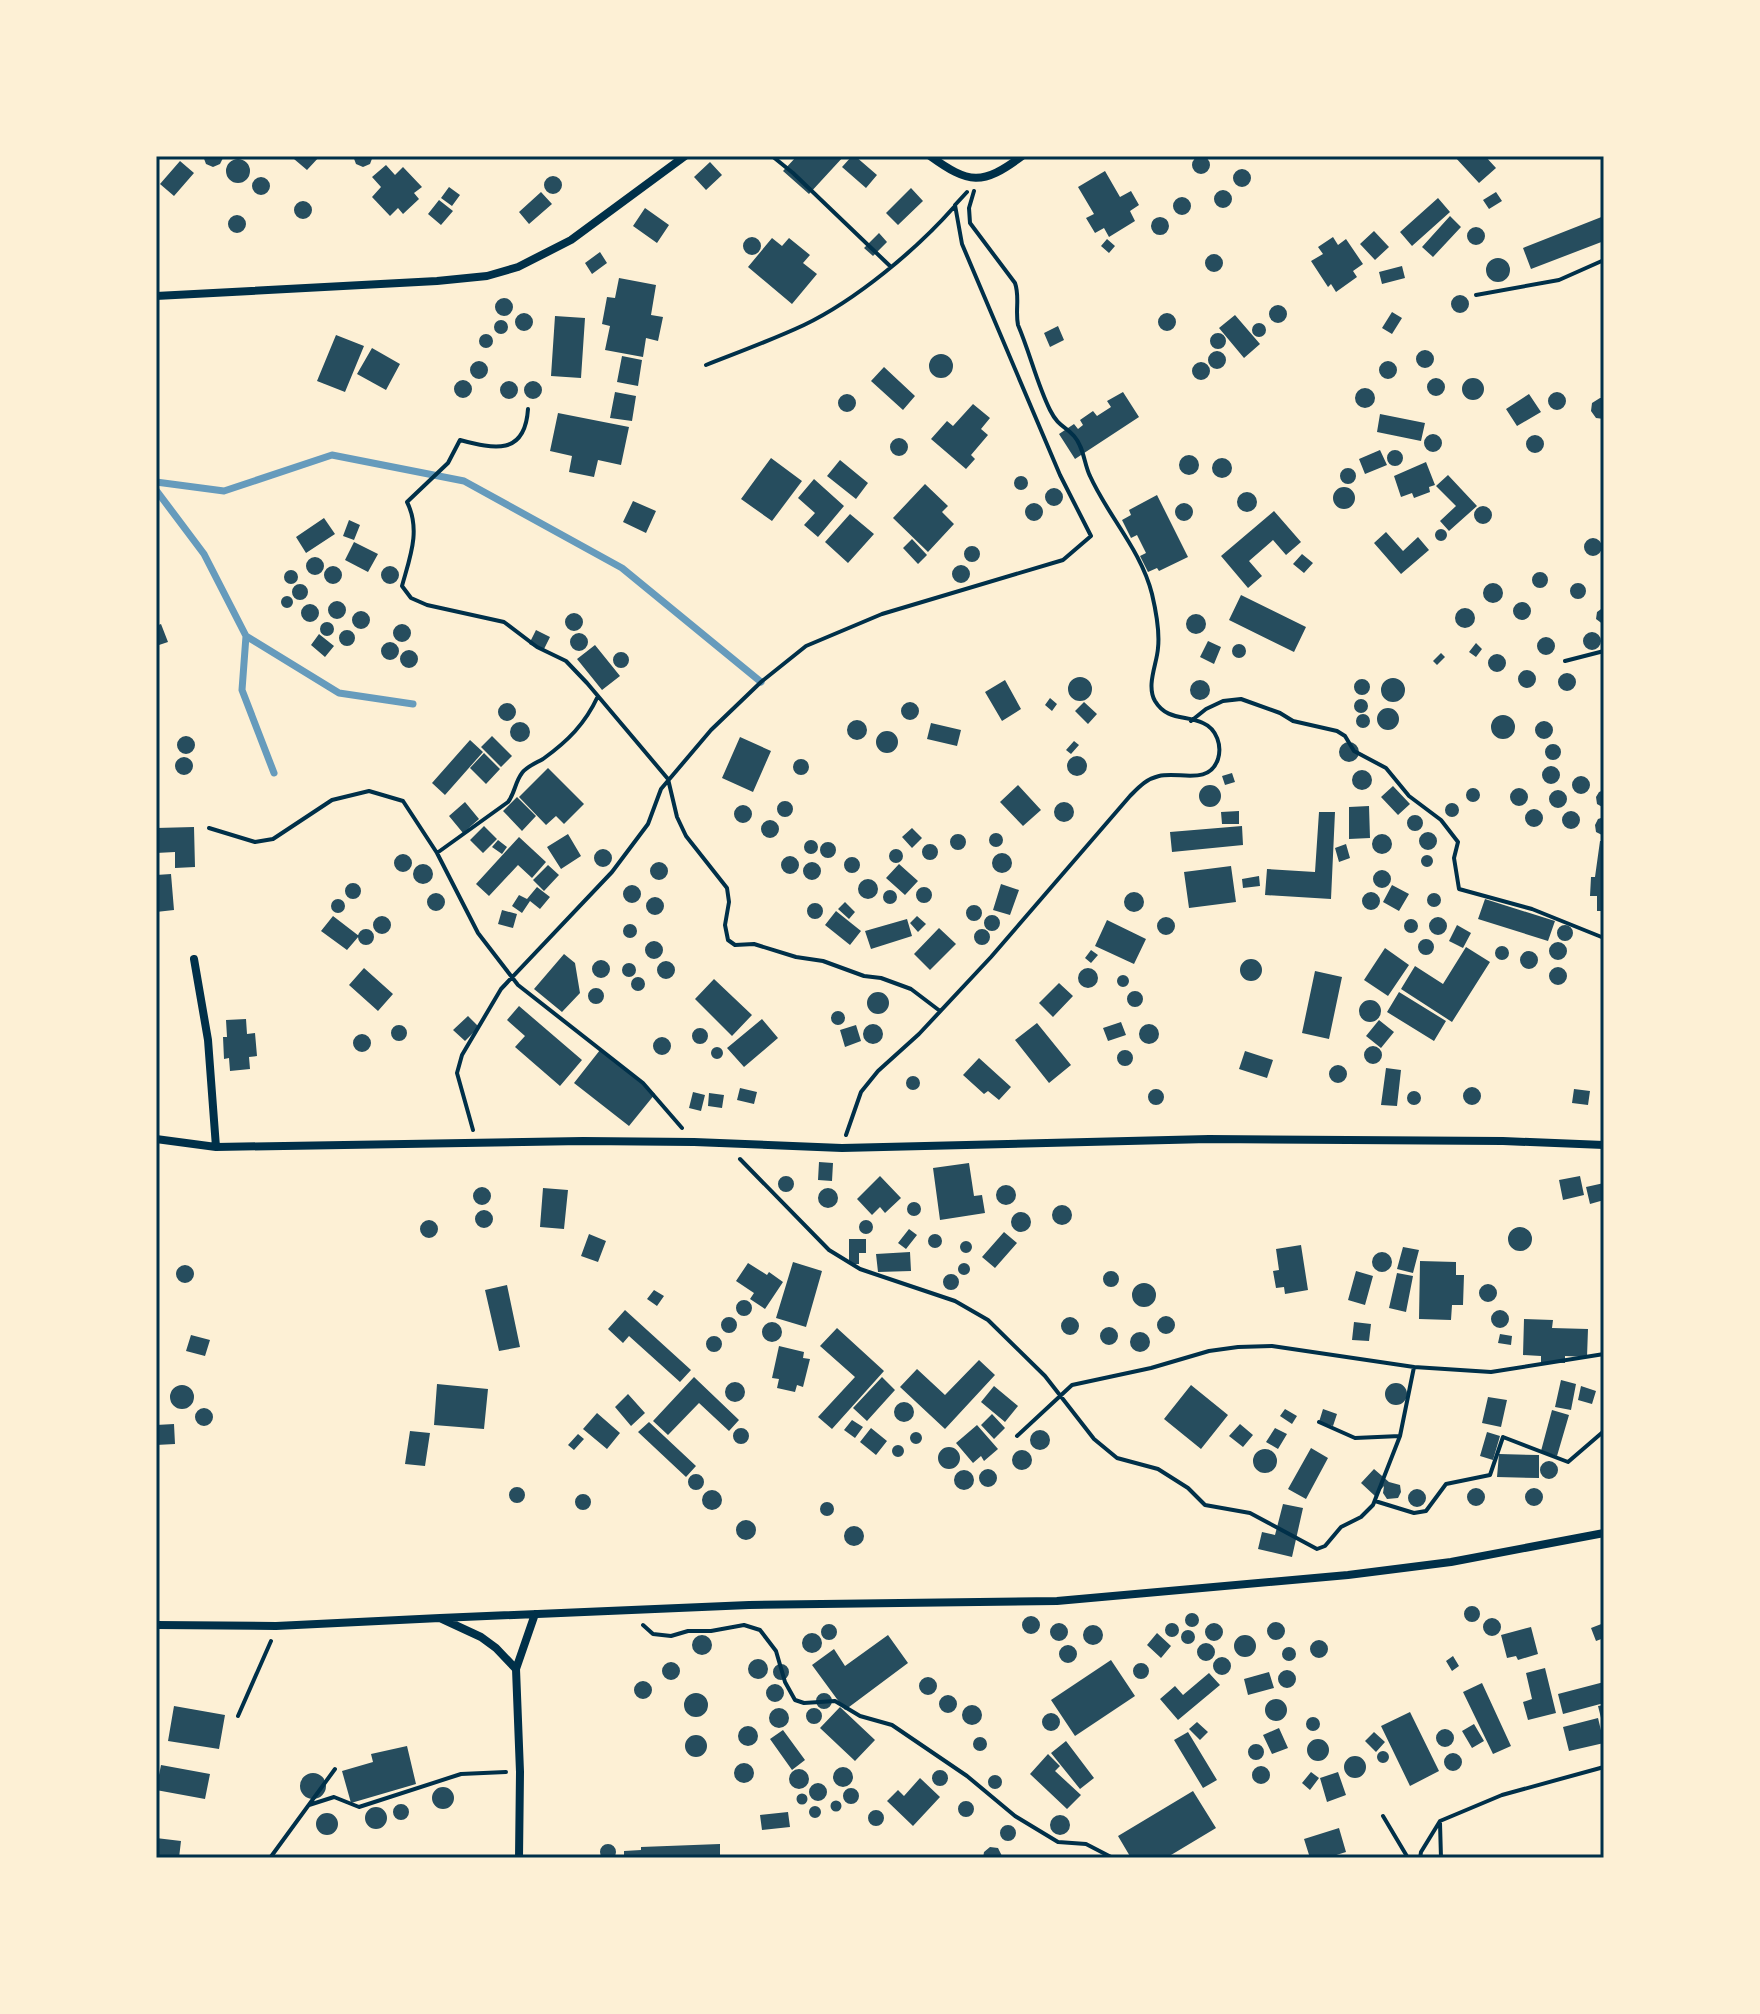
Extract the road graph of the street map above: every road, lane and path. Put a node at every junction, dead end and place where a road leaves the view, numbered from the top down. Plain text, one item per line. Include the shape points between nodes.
1 (685, 156) edge
2 (772, 156) edge
3 (930, 156) edge
4 (1022, 156) edge
5 (979, 178) junction
6 (955, 205) junction
7 (1604, 260) edge
8 (890, 266) junction
9 (1476, 295) dead end
10 (156, 296) edge
11 (706, 365) dead end
12 (528, 409) dead end
13 (1604, 651) edge
14 (1565, 661) dead end
15 (598, 696) junction
16 (1191, 721) junction
17 (209, 828) dead end
18 (437, 853) junction
19 (1604, 938) edge
20 (194, 959) dead end
21 (940, 1011) junction
22 (156, 1139) edge
23 (477, 1142) junction
24 (694, 1142) junction
25 (724, 1143) junction
26 (1604, 1145) edge
27 (216, 1147) junction
28 (842, 1148) junction
29 (1604, 1354) edge
30 (1414, 1367) junction
31 (1060, 1395) junction
32 (1319, 1422) dead end
33 (1604, 1431) edge
34 (1017, 1436) dead end
35 (1400, 1436) junction
36 (1373, 1501) junction
37 (1604, 1533) edge
38 (626, 1611) junction
39 (535, 1614) junction
40 (440, 1618) junction
41 (156, 1625) edge
42 (276, 1626) junction
43 (516, 1669) junction
44 (238, 1716) dead end
45 (1604, 1767) edge
46 (335, 1769) dead end
47 (520, 1772) junction
48 (309, 1805) junction
49 (1383, 1816) dead end
50 (1440, 1821) junction
51 (270, 1858) edge
52 (519, 1858) edge
53 (1113, 1858) edge
54 (1408, 1858) edge
55 (1420, 1858) edge
56 (1441, 1858) edge

1 - 10 street via 571,240 487,276
2 - 8 path
3 - 5 street via 965,178
4 - 5 street
5 - 6 path
5 - 16 path via 970,223 1015,283 1018,325 1050,409 1061,428 1074,435 1088,473 1151,591 1158,620 1154,700 1170,715
6 - 8 path via 927,237
6 - 23 path via 962,244 1091,536 1063,560 882,614 806,646 711,730 661,789 648,824 612,872 501,989 462,1055 457,1073
7 - 9 path via 1559,280
8 - 11 path via 806,324
12 - 15 path via 527,424 507,446 496,449 460,440 448,463 407,502 415,536 402,586 411,598 427,605 504,622 566,661
13 - 14 path
15 - 18 path via 567,741 523,770 508,802
15 - 21 path via 668,779 686,836 727,888 728,940 881,978 911,989
16 - 19 path via 1223,701 1241,699 1293,721 1337,731 1354,751 1386,768 1451,832 1458,842 1454,858 1459,889 1532,909
16 - 21 path via 1204,723 1220,744 1217,761 1205,775 1146,780
17 - 18 path via 255,842 273,839 332,800 369,791 403,801
18 - 24 path via 478,933 518,985 643,1083
20 - 27 street via 208,1040
21 - 28 path via 861,1092
22 - 27 street
23 - 24 street
23 - 27 street
24 - 25 street
25 - 28 street
25 - 31 path via 829,1250 860,1269 955,1301 988,1320
26 - 28 street via 1209,1139
29 - 30 path via 1491,1372
30 - 31 path via 1272,1346 1238,1347 1085,1380
30 - 35 path
31 - 34 path
31 - 36 path via 1094,1439 1117,1458 1158,1469 1205,1505 1250,1513 1317,1549 1361,1517
32 - 35 path via 1355,1438
33 - 36 path via 1568,1462 1503,1437 1490,1475 1446,1484 1426,1511 1414,1513
35 - 36 path
37 - 38 street via 1362,1574 1057,1601
38 - 39 street
38 - 53 path via 653,1634 744,1625 760,1630 776,1651 795,1700 835,1701 860,1716 892,1725 1058,1842 1086,1844
39 - 40 street
39 - 43 street
40 - 42 street
40 - 43 street via 481,1637
41 - 42 street
42 - 44 path
43 - 47 street
45 - 50 path via 1502,1795
46 - 48 path
47 - 48 path via 461,1774 359,1807 334,1797
47 - 52 street
48 - 51 path
49 - 54 path
50 - 55 path
50 - 56 path

